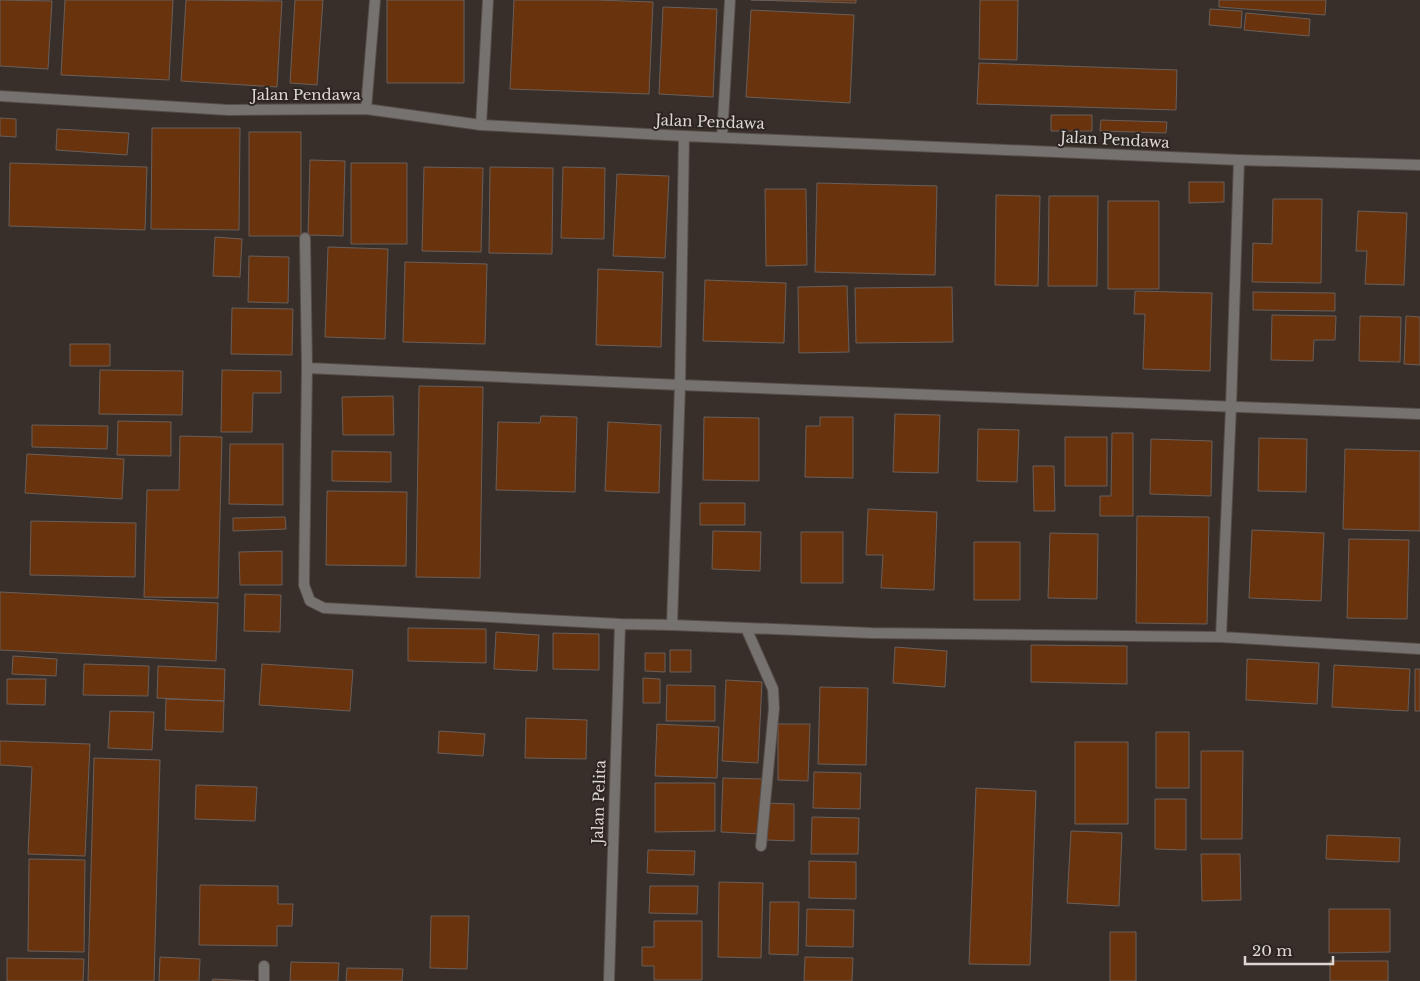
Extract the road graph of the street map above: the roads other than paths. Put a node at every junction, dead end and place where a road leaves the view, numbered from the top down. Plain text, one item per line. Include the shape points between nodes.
1 (375, 0) edge
2 (488, 0) edge
3 (730, 0) edge
4 (0, 96) edge
5 (366, 110) junction
6 (481, 125) junction
7 (684, 136) junction
8 (722, 137) junction
9 (1239, 160) junction
10 (1420, 165) edge
11 (305, 238) dead end
12 (307, 368) junction
13 (680, 385) junction
14 (1231, 407) junction
15 (1420, 414) edge
16 (620, 624) junction
17 (672, 625) junction
18 (746, 628) junction
19 (1221, 637) junction
20 (1420, 650) edge
21 (761, 846) dead end
22 (264, 966) dead end
23 (264, 981) edge
24 (609, 981) edge

1 - 5 street
2 - 6 street
3 - 8 street
4 - 5 street, Jalan Pendawa via 228,110
5 - 6 street, Jalan Pendawa
6 - 7 street, Jalan Pendawa
7 - 8 street, Jalan Pendawa
7 - 13 street
8 - 9 street, Jalan Pendawa
9 - 10 street, Jalan Pendawa
9 - 14 street
11 - 12 street
12 - 13 street
12 - 16 street via 304,584 310,601 324,608
13 - 14 street
13 - 17 street
14 - 15 street
14 - 19 street
16 - 17 street
16 - 24 street, Jalan Pelita
17 - 18 street
18 - 19 street via 870,634
18 - 21 street via 773,689
19 - 20 street
22 - 23 street

